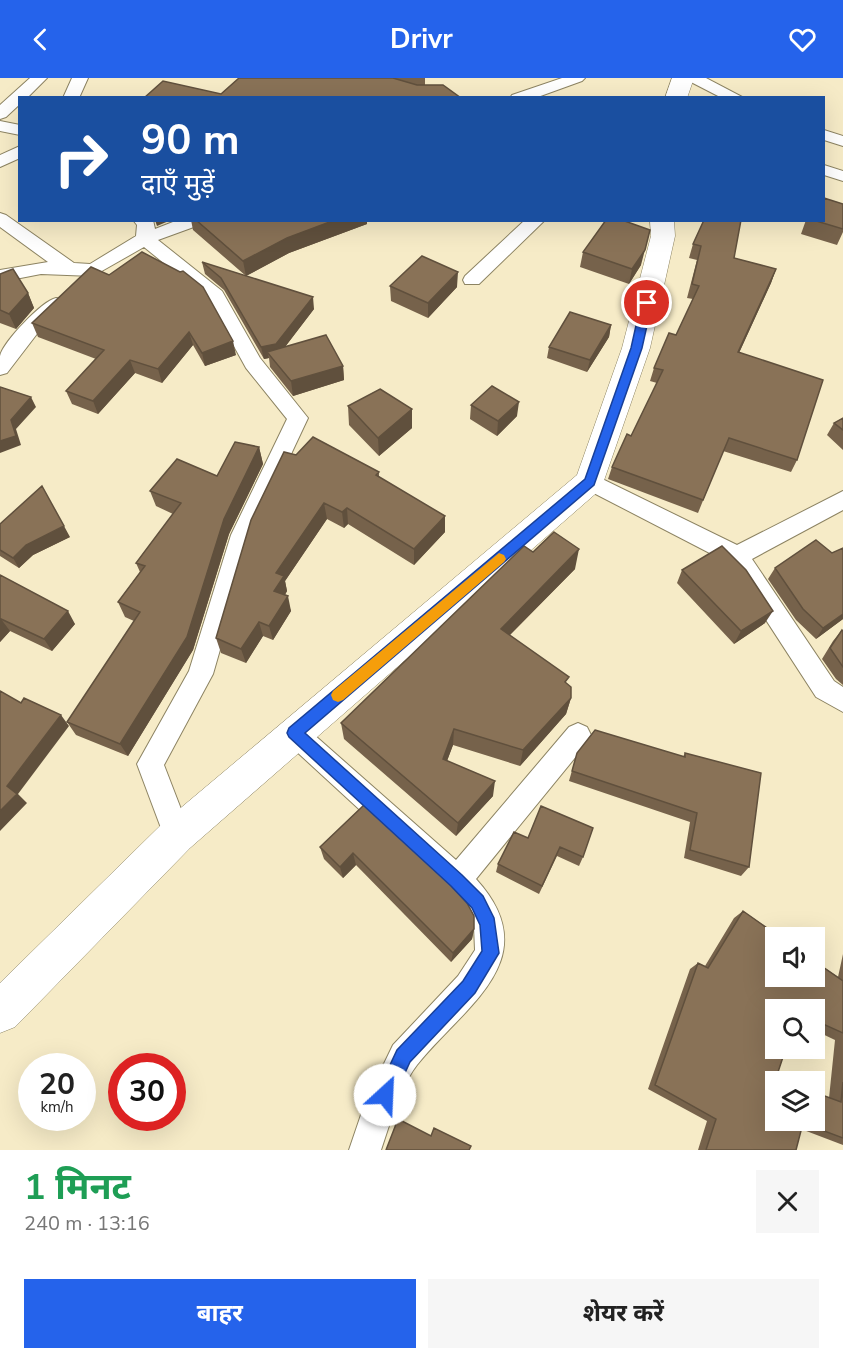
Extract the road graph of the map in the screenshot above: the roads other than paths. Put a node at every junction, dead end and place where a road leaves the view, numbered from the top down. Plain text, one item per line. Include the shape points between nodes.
1 (39, 78) edge
2 (80, 78) edge
3 (577, 78) edge
4 (683, 78) edge
5 (694, 78) edge
6 (20, 96) edge
7 (72, 96) edge
8 (524, 96) edge
9 (677, 96) edge
10 (732, 96) edge
11 (18, 97) edge
12 (0, 114) edge
13 (0, 126) edge
14 (18, 130) edge
15 (825, 135) edge
16 (843, 141) edge
17 (18, 153) edge
18 (0, 162) edge
19 (825, 170) edge
20 (843, 176) edge
21 (0, 219) edge
22 (186, 222) edge
23 (534, 222) edge
24 (656, 228) edge
25 (144, 230) edge
26 (0, 276) edge
27 (472, 280) dead end
28 (72, 282) junction
29 (0, 368) edge
30 (590, 481) junction
31 (843, 500) edge
32 (737, 556) junction
33 (843, 701) edge
34 (294, 733) junction
35 (578, 735) dead end
36 (177, 835) junction
37 (457, 880) junction
38 (0, 1012) edge
39 (365, 1150) edge

1 - 6 street
2 - 7 street
3 - 8 street
4 - 9 main road
5 - 10 street
11 - 12 street
13 - 14 street
15 - 16 street
17 - 18 street
19 - 20 street
21 - 28 street
22 - 25 street
23 - 27 street
24 - 30 main road via 636,348
25 - 28 street
25 - 36 street via 215,295 253,363 298,418 242,535 201,674 150,764
26 - 28 street via 41,268
28 - 29 street
30 - 32 street
30 - 34 main road
31 - 32 street
32 - 33 street via 825,689
34 - 36 main road
34 - 37 street
35 - 37 street
36 - 38 main road
37 - 39 street via 477,902 488,924 490,953 469,987 404,1056 376,1114

